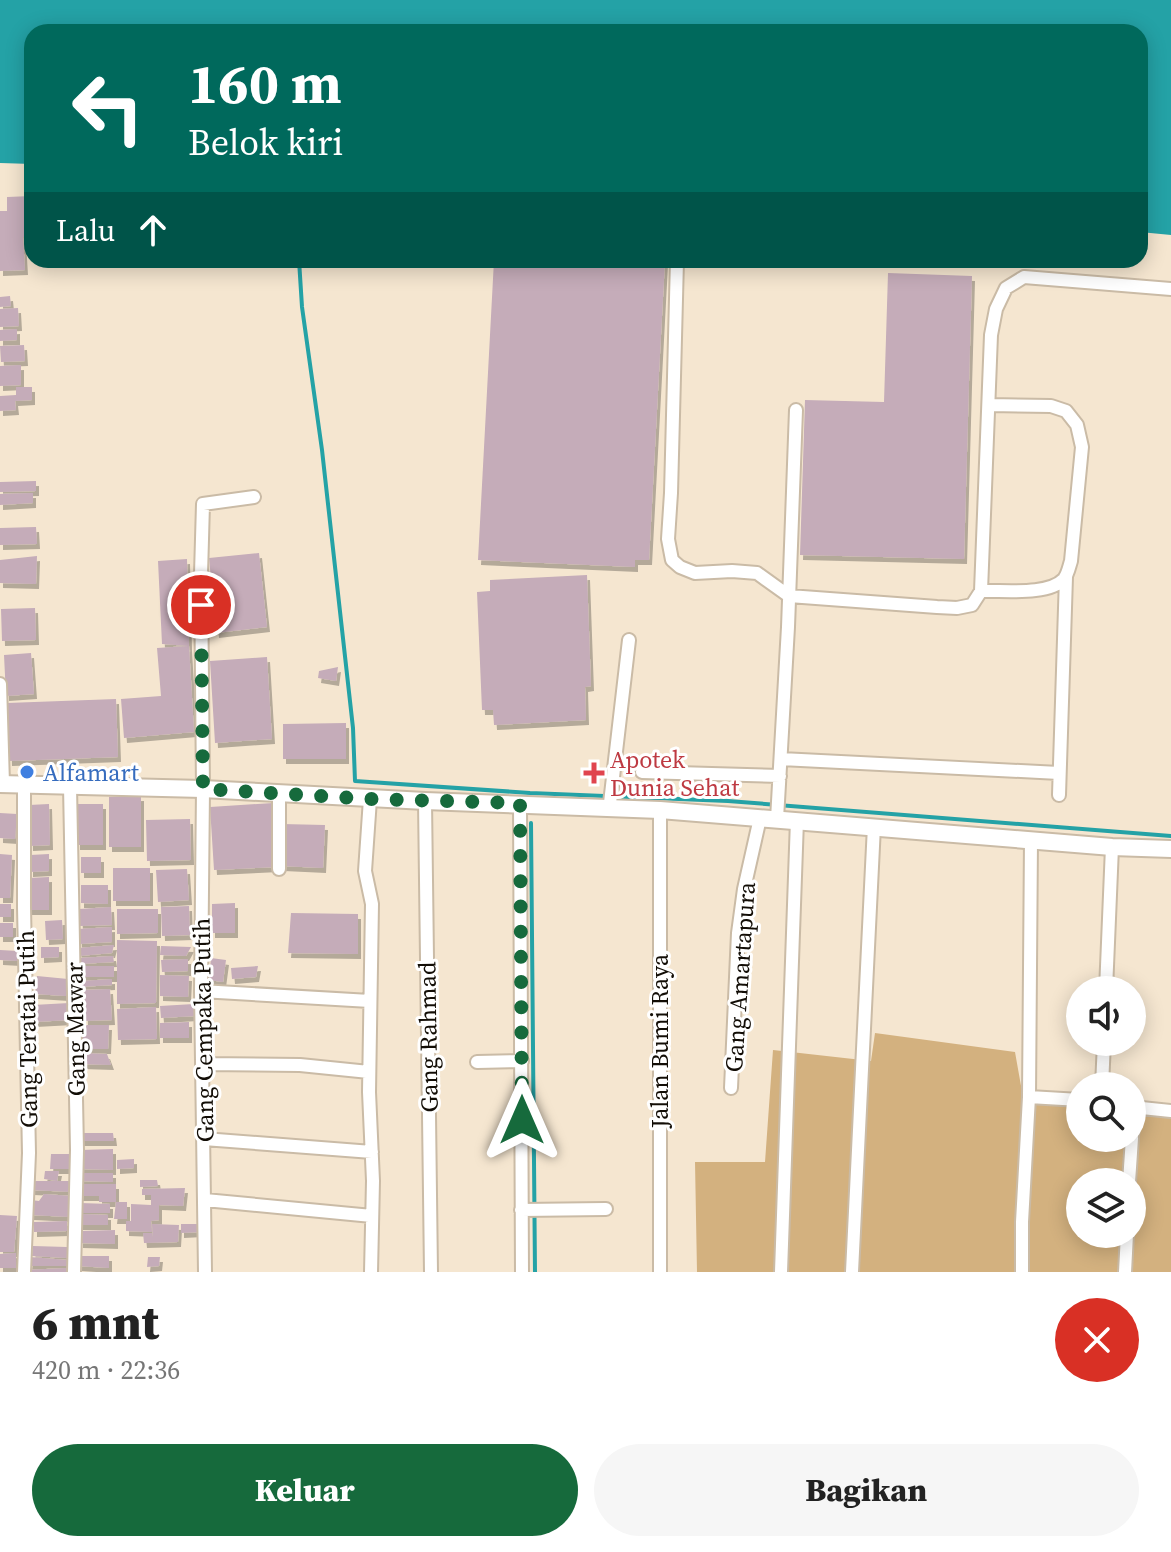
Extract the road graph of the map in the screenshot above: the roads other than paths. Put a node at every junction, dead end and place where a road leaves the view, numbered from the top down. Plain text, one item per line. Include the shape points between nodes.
1 (677, 268) edge
2 (1171, 289) edge
3 (989, 405) junction
4 (796, 410) dead end
5 (254, 497) dead end
6 (1066, 577) junction
7 (981, 591) junction
8 (789, 596) junction
9 (629, 640) dead end
10 (0, 684) edge
11 (781, 759) junction
12 (642, 772) dead end
13 (1059, 773) junction
14 (780, 776) junction
15 (2, 784) edge
16 (24, 786) junction
17 (70, 786) junction
18 (203, 789) junction
19 (279, 793) junction
20 (1059, 795) dead end
21 (370, 799) junction
22 (425, 801) junction
23 (520, 803) junction
24 (610, 803) dead end
25 (660, 810) junction
26 (773, 812) junction
27 (797, 820) junction
28 (874, 826) junction
29 (1031, 840) junction
30 (1112, 847) junction
31 (1171, 849) edge
32 (279, 869) dead end
33 (1107, 976) edge
34 (201, 991) junction
35 (370, 1001) junction
36 (522, 1061) junction
37 (477, 1062) dead end
38 (202, 1064) junction
39 (369, 1072) junction
40 (731, 1088) dead end
41 (1029, 1097) junction
42 (1066, 1099) edge
43 (1146, 1108) edge
44 (1171, 1111) edge
45 (204, 1139) junction
46 (372, 1152) junction
47 (205, 1200) junction
48 (606, 1209) dead end
49 (521, 1210) junction
50 (372, 1216) junction
51 (1126, 1248) edge
52 (24, 1272) edge
53 (74, 1272) edge
54 (205, 1272) edge
55 (371, 1272) edge
56 (431, 1272) edge
57 (522, 1272) edge
58 (660, 1272) edge
59 (781, 1272) edge
60 (852, 1272) edge
61 (1022, 1272) edge
62 (1125, 1272) edge

1 - 8 street via 668,539 672,560 695,573 757,573
2 - 3 street via 1024,277 1006,288 991,335
3 - 6 street via 1051,406 1066,411 1077,425 1082,447
3 - 7 street
4 - 8 street, Gang Amartapura
5 - 18 street, Gang Cempaka Putih via 203,504
6 - 7 street via 1054,586 1032,590
6 - 13 street
7 - 8 street via 972,605 957,608
8 - 11 street, Gang Amartapura
9 - 24 street
10 - 15 street
11 - 13 street
11 - 14 street, Gang Amartapura
12 - 14 street
13 - 20 street
14 - 26 street, Gang Amartapura
15 - 16 main road
16 - 17 main road
16 - 52 street, Gang Teratai Putih via 29,1153
17 - 18 main road
17 - 53 street, Gang Mawar via 77,1150
18 - 19 main road
18 - 34 street, Gang Cempaka Putih
19 - 21 main road
19 - 32 street
21 - 22 main road
21 - 35 street via 365,871 372,904
22 - 23 main road
22 - 56 street, Gang Rahmad
23 - 25 main road
23 - 36 street
25 - 26 main road
25 - 58 street, Jalan Bumi Raya
26 - 27 main road
26 - 40 street, Gang Amartapura via 744,889
27 - 28 main road
27 - 59 street
28 - 29 main road
28 - 60 street
29 - 30 main road
29 - 41 street
30 - 31 main road
30 - 33 street
34 - 35 street
34 - 38 street, Gang Cempaka Putih
35 - 39 street
36 - 37 street
36 - 49 street
38 - 39 street
38 - 45 street, Gang Cempaka Putih
39 - 46 street
41 - 42 street
41 - 61 street
43 - 44 street
45 - 46 street
45 - 47 street, Gang Cempaka Putih
46 - 50 street
47 - 50 street
47 - 54 street, Gang Cempaka Putih
48 - 49 street
49 - 57 street
50 - 55 street
51 - 62 street

